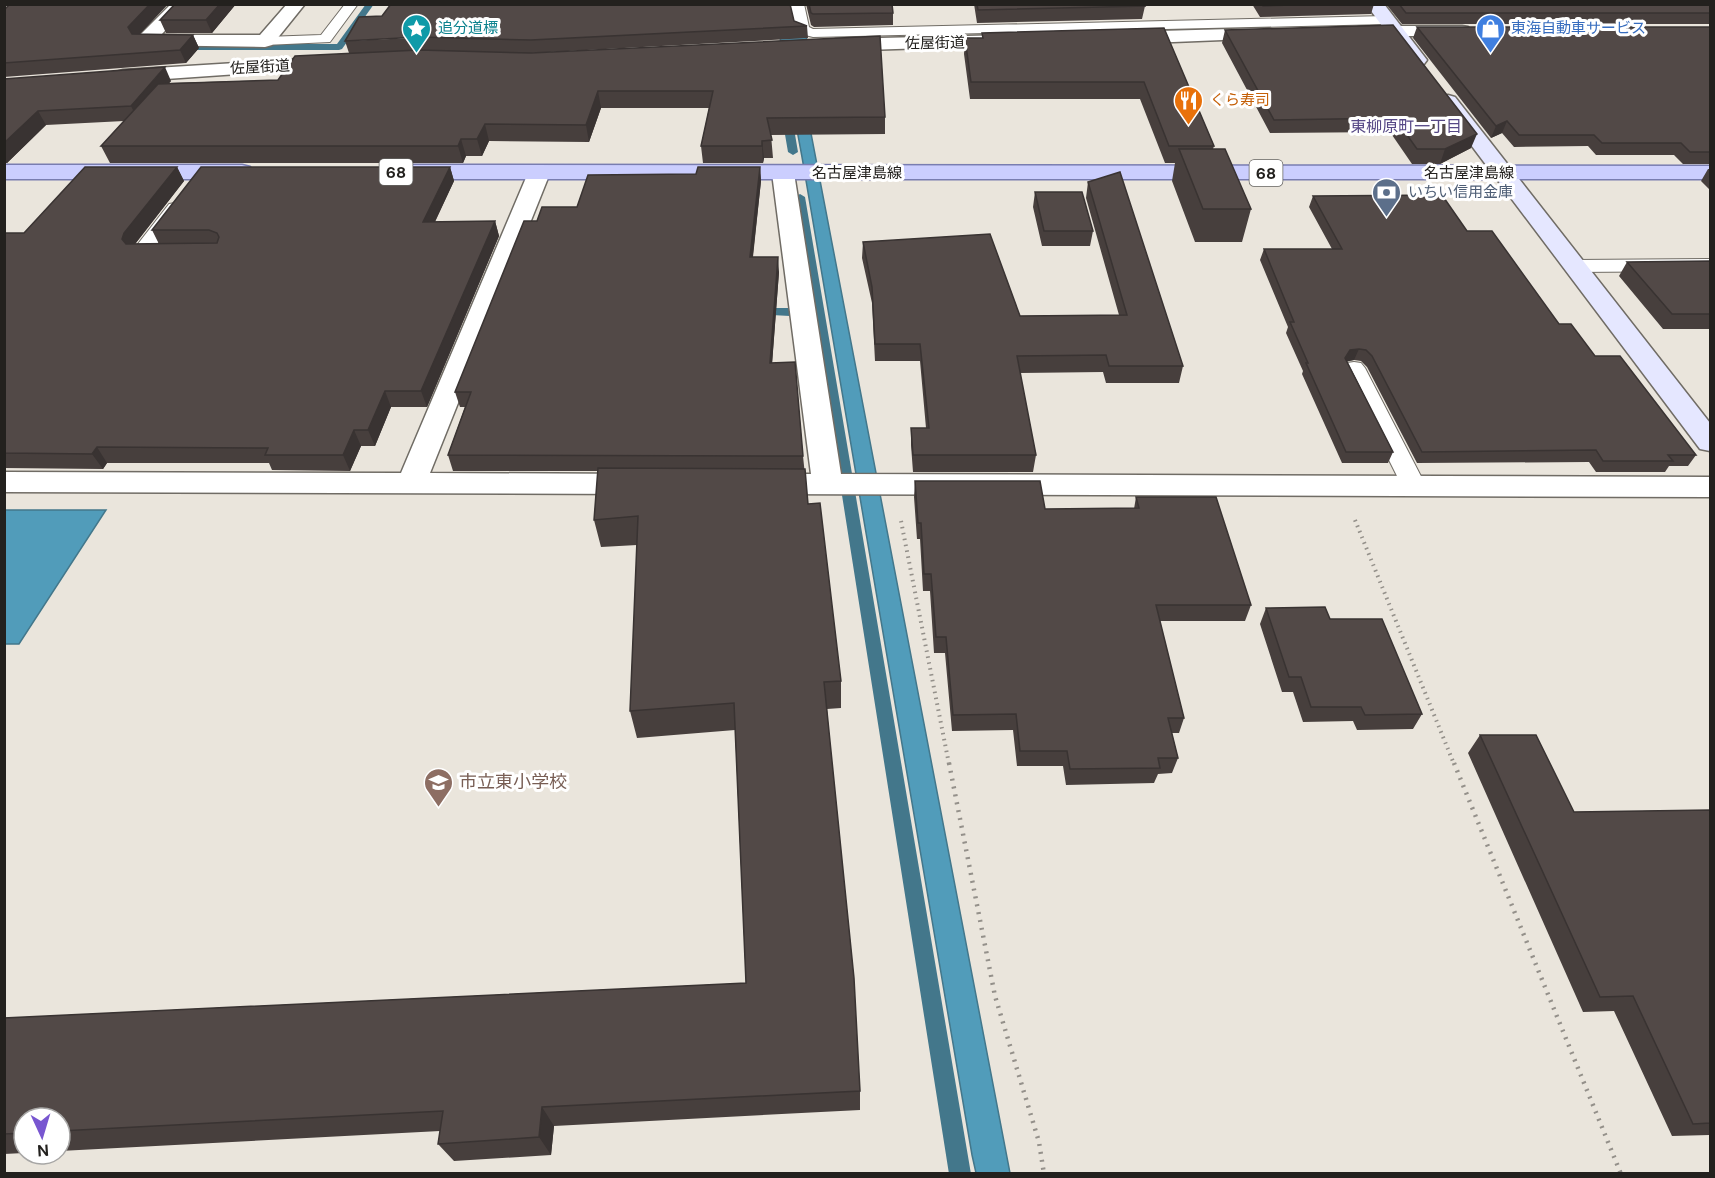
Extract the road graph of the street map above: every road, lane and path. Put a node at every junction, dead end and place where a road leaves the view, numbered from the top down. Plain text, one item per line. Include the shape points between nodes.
1 (182, 4) edge
2 (297, 4) edge
3 (352, 4) edge
4 (797, 4) edge
5 (1374, 4) edge
6 (1390, 25) junction
7 (1478, 25) edge
8 (265, 40) junction
9 (802, 48) edge
10 (349, 62) edge
11 (104, 78) edge
12 (4, 172) edge
13 (203, 172) junction
14 (261, 172) edge
15 (390, 172) edge
16 (539, 173) junction
17 (785, 173) junction
18 (1504, 173) junction
19 (1710, 173) edge
20 (183, 253) edge
21 (1710, 265) edge
22 (1575, 266) junction
23 (1354, 368) edge
24 (1710, 442) edge
25 (4, 482) edge
26 (411, 484) junction
27 (673, 484) edge
28 (732, 484) edge
29 (832, 485) junction
30 (892, 485) junction
31 (1342, 486) junction
32 (1414, 486) junction
33 (1710, 487) edge
34 (1044, 1173) edge
35 (1621, 1173) edge

1 - 8 street via 145,41
2 - 8 street
3 - 8 lane via 325,39
4 - 6 lane via 802,30 813,33
5 - 6 street
6 - 7 street, 佐屋街道
6 - 9 street, 佐屋街道
6 - 18 street
10 - 11 street, 佐屋街道
12 - 13 main road
13 - 14 main road
13 - 20 lane via 141,253
15 - 16 main road, 名古屋津島線 / 68
16 - 17 main road, 名古屋津島線 / 68
16 - 26 street
17 - 18 main road, 名古屋津島線 / 68
17 - 29 street
18 - 19 main road, 名古屋津島線 / 68
18 - 22 street
21 - 22 lane
22 - 24 street
23 - 32 lane
25 - 26 street
26 - 27 street
28 - 29 street
29 - 30 street
30 - 31 street
30 - 34 path via 995,996 1039,1142
31 - 32 street
31 - 35 path
32 - 33 street

